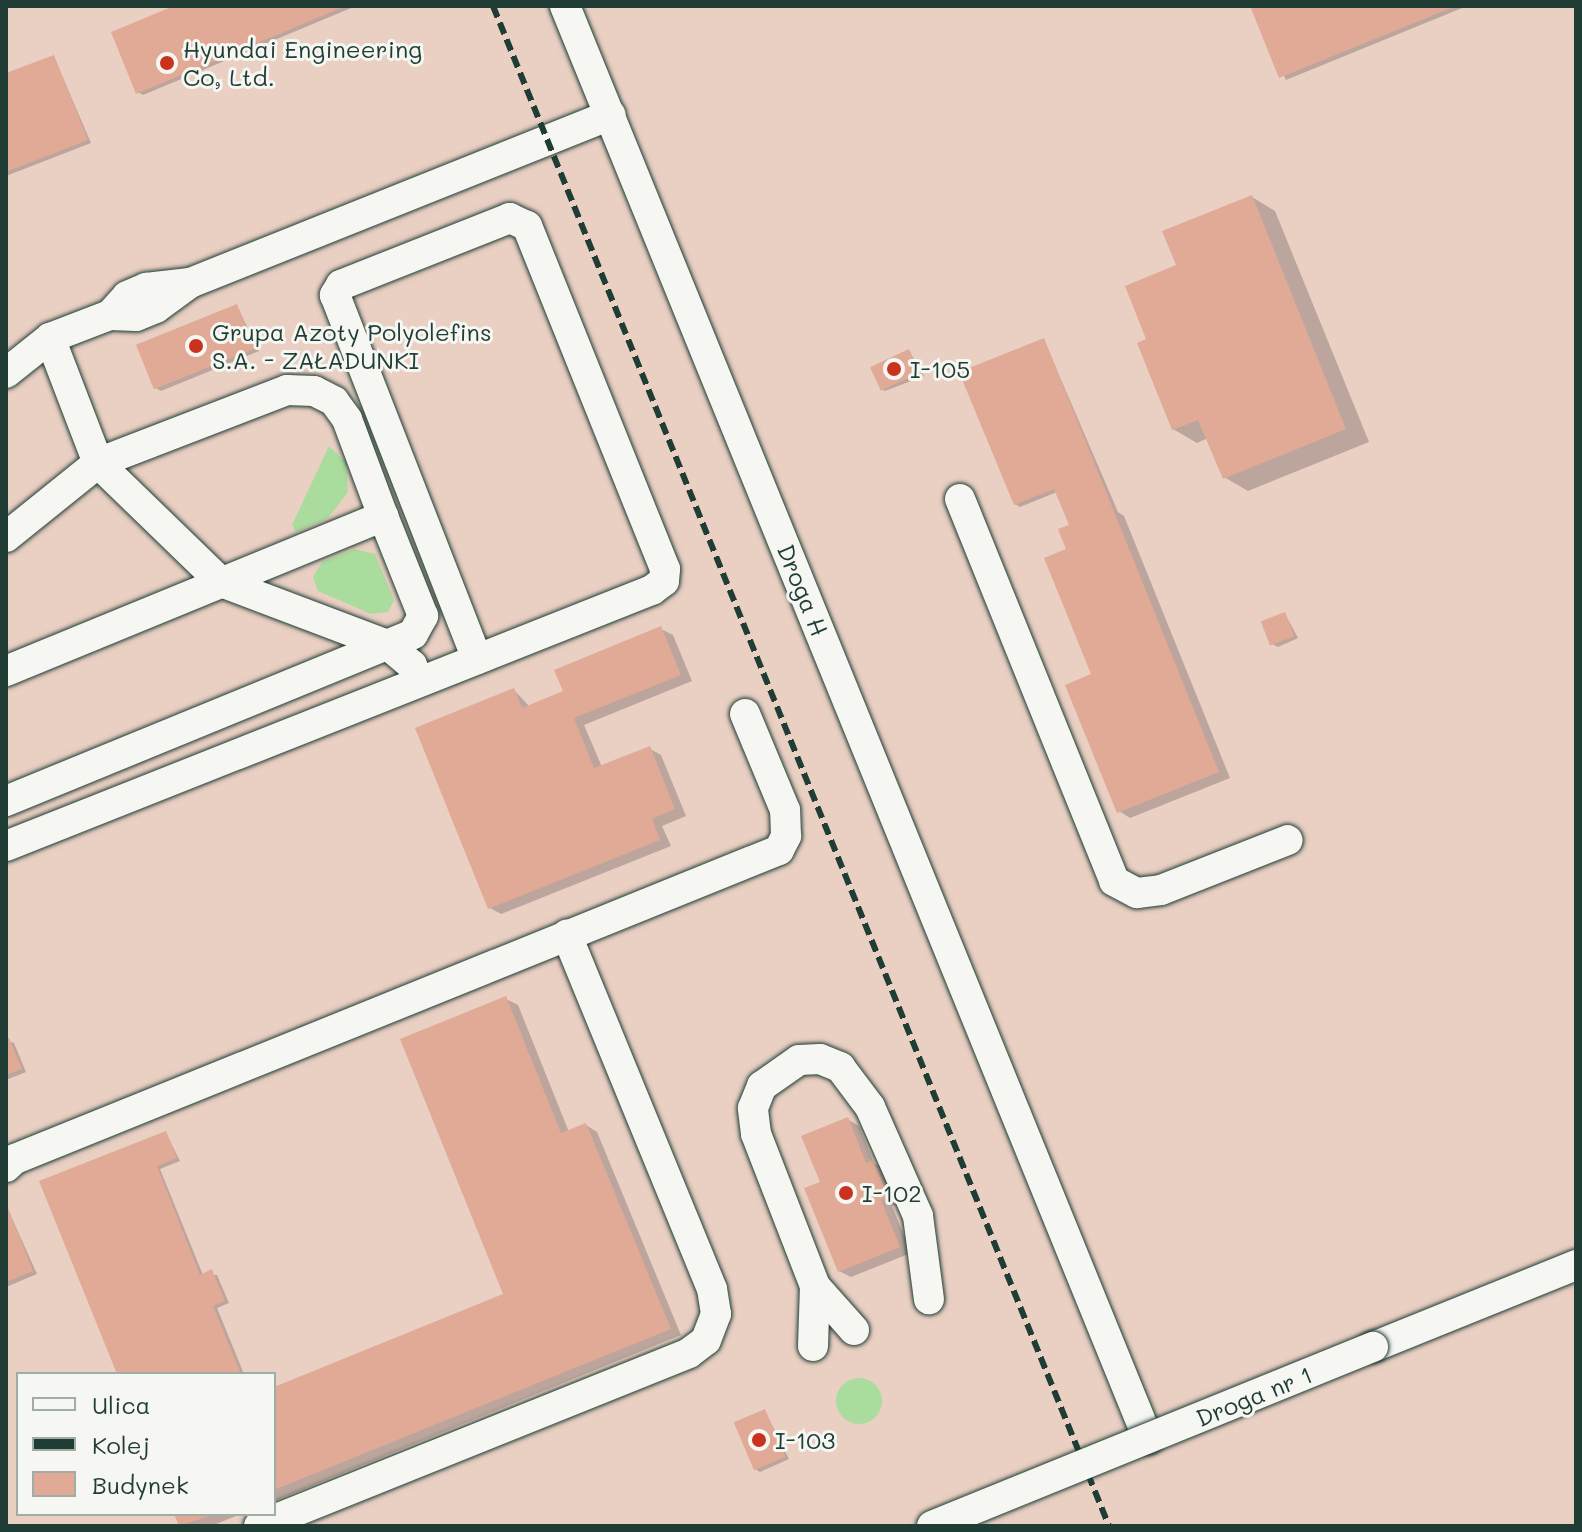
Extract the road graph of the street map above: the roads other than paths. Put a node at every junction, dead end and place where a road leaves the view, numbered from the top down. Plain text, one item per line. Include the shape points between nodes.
1 (565, 6) edge
2 (611, 115) junction
3 (50, 338) junction
4 (6, 373) edge
5 (98, 463) junction
6 (960, 499) dead end
7 (383, 516) junction
8 (6, 537) edge
9 (221, 582) junction
10 (388, 645) junction
11 (477, 659) junction
12 (6, 671) edge
13 (419, 682) junction
14 (745, 714) dead end
15 (6, 801) edge
16 (1288, 840) dead end
17 (6, 846) edge
18 (567, 935) junction
19 (9, 1161) edge
20 (1576, 1265) edge
21 (815, 1286) junction
22 (929, 1299) dead end
23 (854, 1330) dead end
24 (813, 1346) dead end
25 (1148, 1439) junction
26 (259, 1526) edge
27 (932, 1526) edge

1 - 2 lane, Droga H
2 - 3 lane via 190,283 146,288 127,296 110,315
2 - 25 lane, Droga H
3 - 4 lane
3 - 5 lane
5 - 7 lane via 287,390 314,391 334,401 347,419
5 - 8 lane
5 - 9 lane
6 - 16 lane via 1114,881 1137,893 1161,890
7 - 9 lane
7 - 10 lane via 423,616 421,628
9 - 10 lane
9 - 12 lane
10 - 13 lane via 412,665
10 - 15 lane
11 - 11 lane via 664,581 665,569 527,226 510,218 341,285 335,295
11 - 13 lane
13 - 17 lane
14 - 18 lane via 785,810 786,836 779,850
18 - 19 lane
18 - 26 lane via 712,1289 716,1314 706,1340 689,1353
20 - 25 lane, Droga nr 1, bridge
21 - 22 lane via 756,1134 753,1108 762,1086 779,1069 799,1060 820,1059 840,1067 870,1107 918,1216
21 - 23 lane
21 - 24 lane
25 - 27 lane, Droga nr 1, bridge

